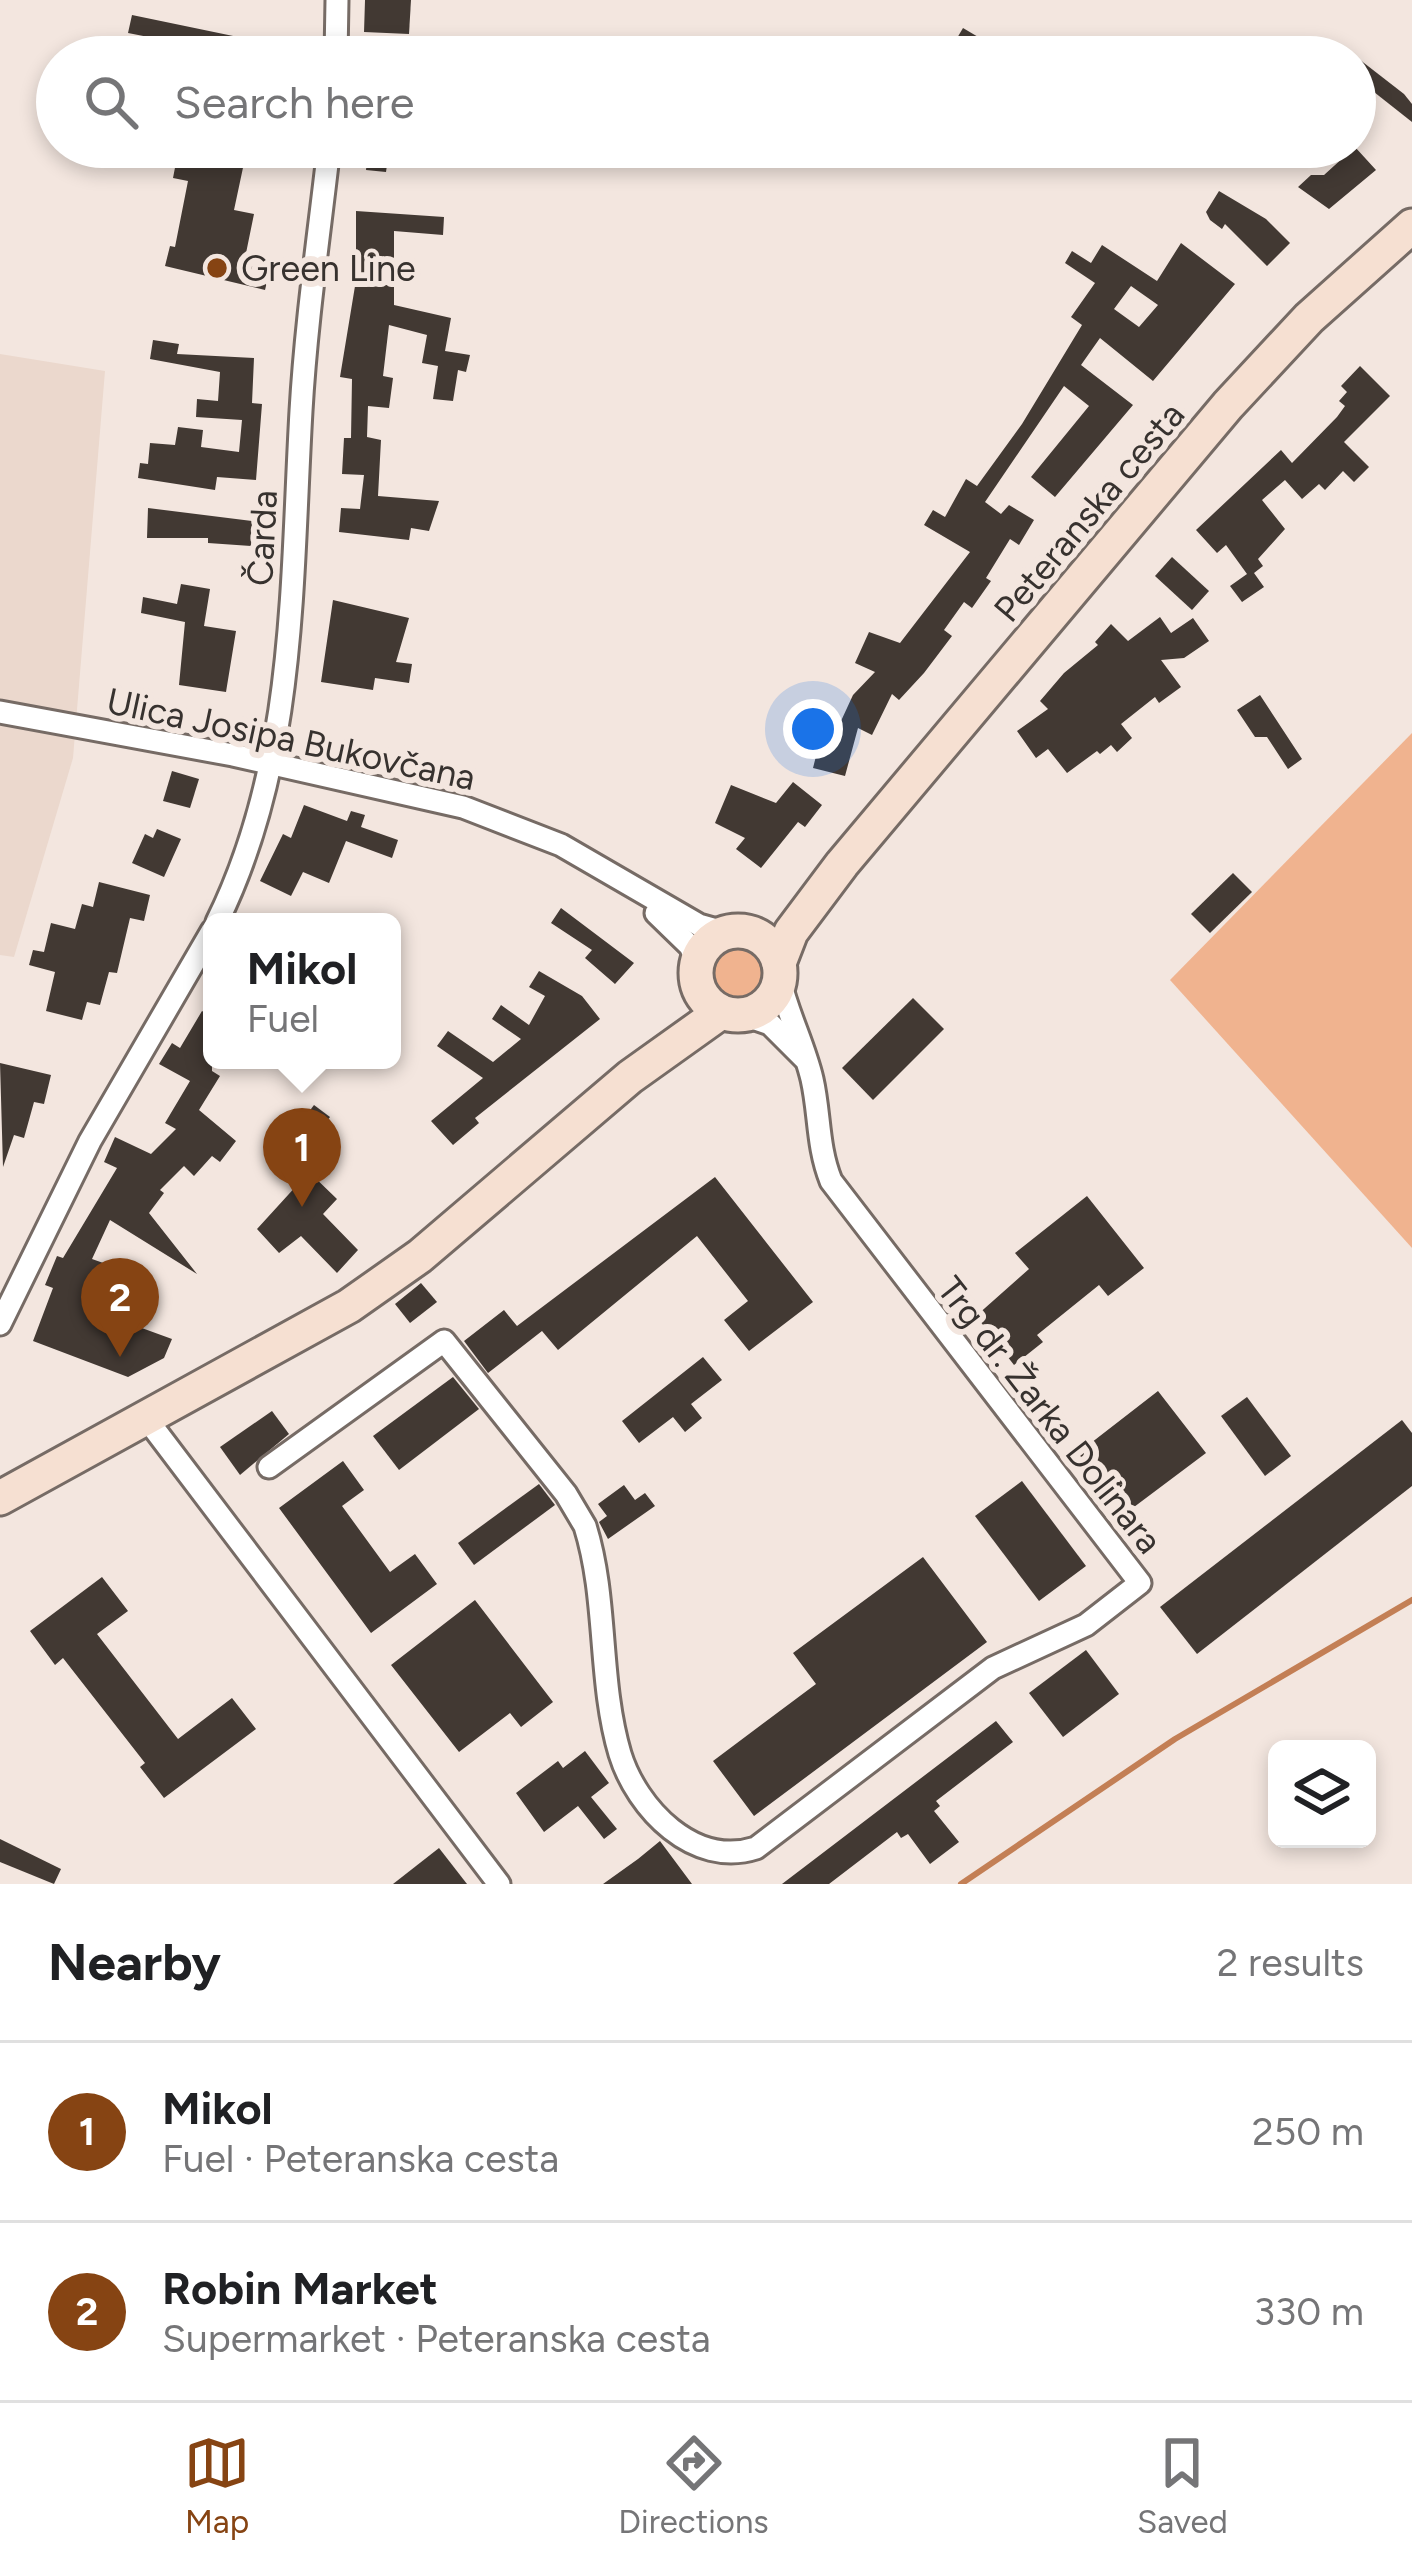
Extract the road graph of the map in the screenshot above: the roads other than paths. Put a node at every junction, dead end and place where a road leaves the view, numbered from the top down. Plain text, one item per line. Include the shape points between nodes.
1 (337, 0) edge
2 (336, 36) edge
3 (326, 168) edge
4 (1412, 226) edge
5 (0, 712) edge
6 (272, 765) junction
7 (842, 864) junction
8 (626, 883) junction
9 (221, 913) edge
10 (736, 932) junction
11 (203, 946) edge
12 (780, 972) junction
13 (715, 994) junction
14 (808, 1063) junction
15 (0, 1324) edge
16 (146, 1418) junction
17 (269, 1467) dead end
18 (0, 1498) edge
19 (499, 1884) edge

1 - 2 street
3 - 6 street, Čarda
4 - 7 main road, Peteranska cesta via 1242,390
5 - 6 street, Ulica Josipa Bukovčana
6 - 8 street, Ulica Josipa Bukovčana via 485,815
6 - 9 street, Čarda
7 - 10 main road, Peteranska cesta via 779,918
7 - 12 main road, Peteranska cesta via 790,932
8 - 10 street, Ulica Josipa Bukovčana via 699,926
8 - 13 street, Ulica Josipa Bukovčana via 674,927
10 - 12 main road via 768,942
10 - 13 main road via 712,939
11 - 15 street via 90,1141
12 - 13 main road via 767,1003
12 - 14 street, Trg dr. Žarka Dolinara
13 - 14 street via 770,1024
13 - 16 main road via 420,1256 350,1306
14 - 17 street, Trg dr. Žarka Dolinara via 824,1163 846,1205 1140,1583 1096,1618 994,1668 756,1848 714,1852 672,1832 621,1759 585,1526 444,1341
16 - 18 main road
16 - 19 street

